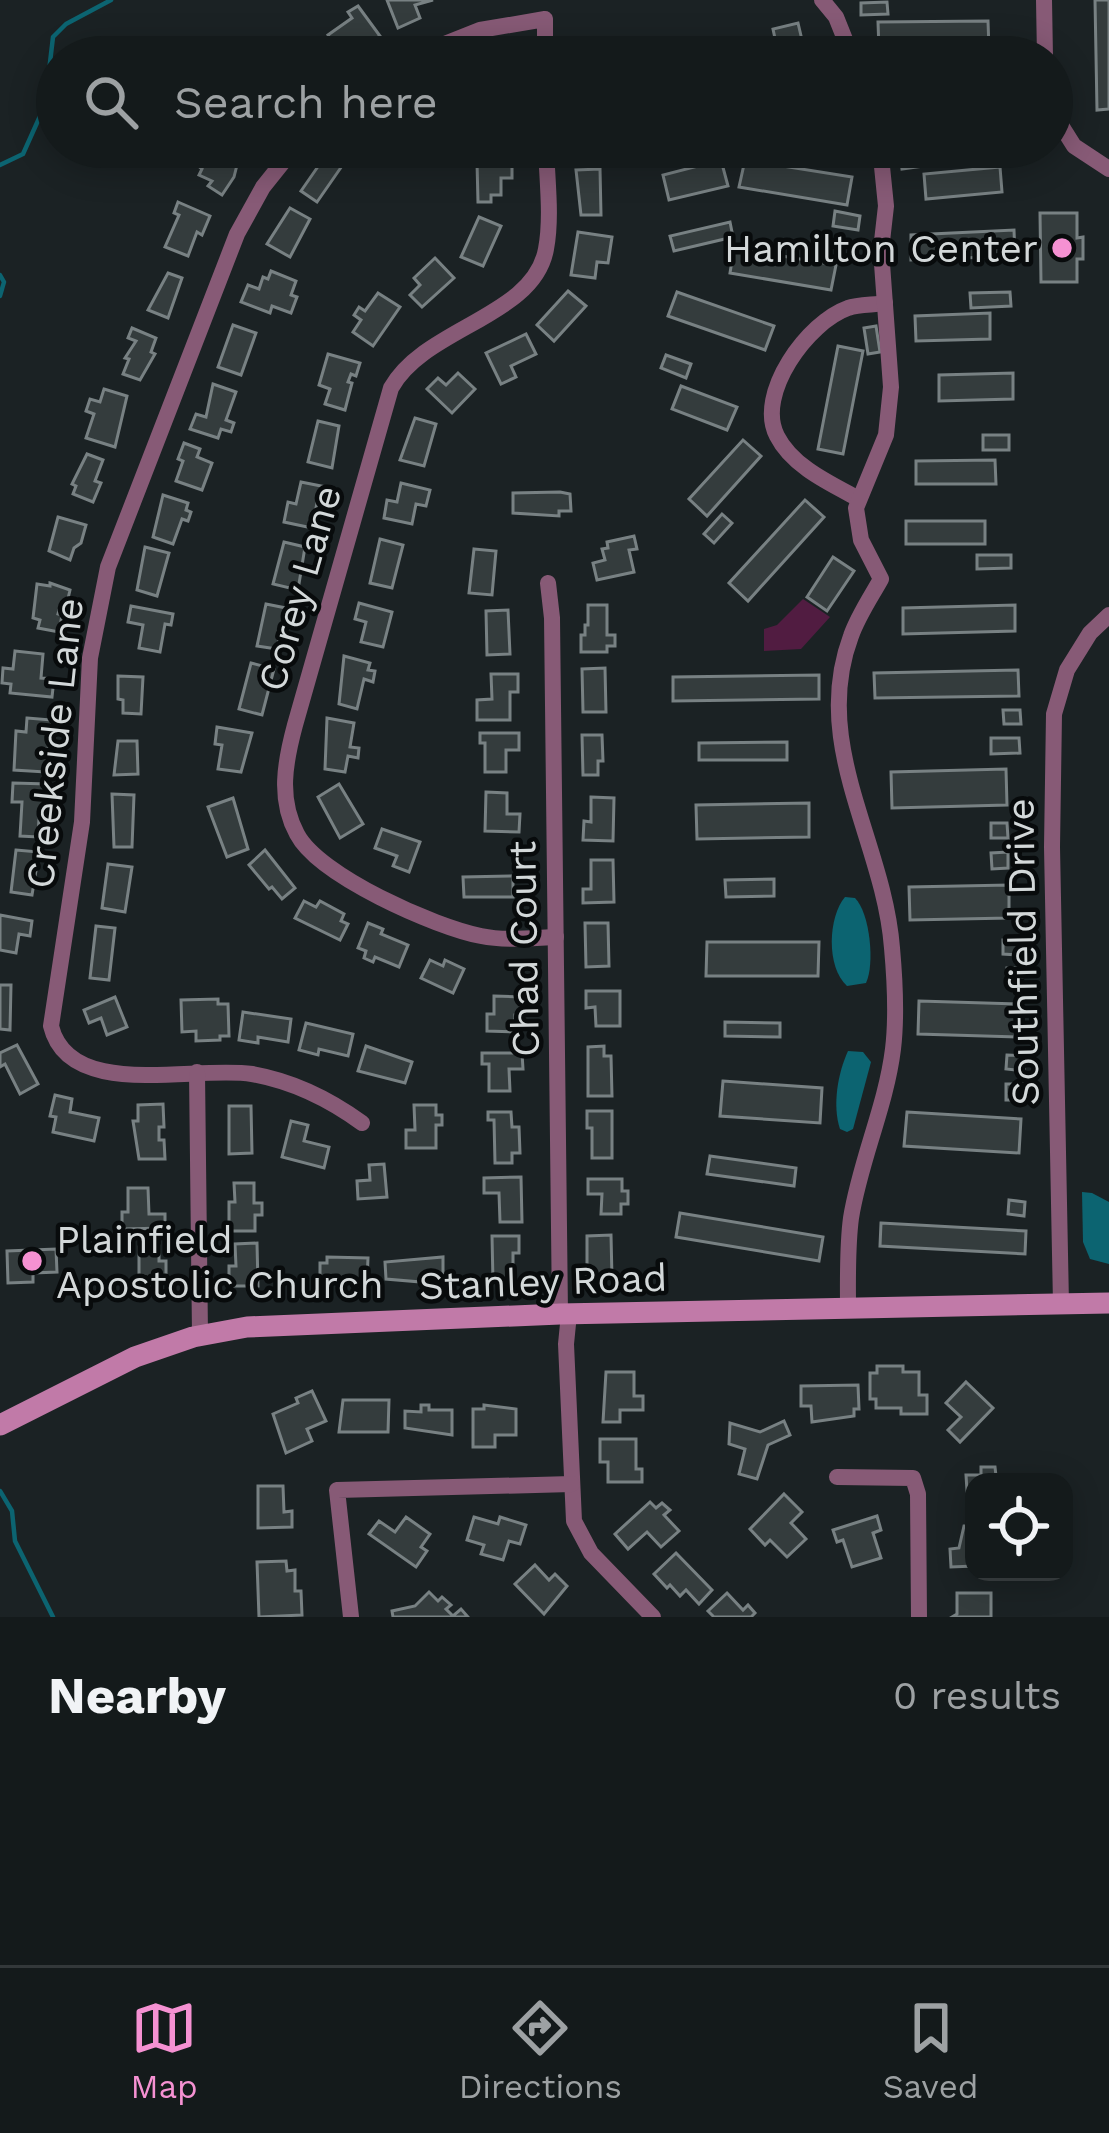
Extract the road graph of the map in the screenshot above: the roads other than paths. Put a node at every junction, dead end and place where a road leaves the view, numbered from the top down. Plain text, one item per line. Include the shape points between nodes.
1 (822, 0) edge
2 (1044, 0) edge
3 (465, 36) edge
4 (544, 36) edge
5 (844, 36) edge
6 (1045, 36) edge
7 (1073, 144) edge
8 (278, 168) edge
9 (547, 168) edge
10 (882, 168) edge
11 (1109, 169) edge
12 (885, 303) junction
13 (857, 498) junction
14 (548, 583) dead end
15 (1109, 615) edge
16 (556, 938) junction
17 (197, 1072) junction
18 (362, 1123) dead end
19 (1109, 1303) edge
20 (1061, 1304) junction
21 (848, 1310) junction
22 (564, 1314) junction
23 (200, 1335) junction
24 (4, 1424) edge
25 (837, 1477) dead end
26 (572, 1484) junction
27 (351, 1617) edge
28 (653, 1617) edge
29 (919, 1617) edge

1 - 5 street
2 - 6 street
3 - 4 street via 544,19
7 - 11 street
8 - 17 street, Creekside Lane via 237,234 108,567 90,658 82,822 51,1014 59,1047 88,1070
9 - 16 street, Corey Lane via 546,249 535,276 423,351 392,388 284,777 295,831 344,878 459,931
10 - 12 street
12 - 13 street via 889,415
12 - 13 street via 848,308 820,326 774,388 771,408 776,435 798,462
13 - 21 street via 861,540 881,579 844,658 838,735 888,916 895,1001 888,1072 852,1215
14 - 16 street, Chad Court
15 - 20 street, Southfield Drive via 1067,670 1054,714
16 - 22 street, Chad Court
17 - 18 street, Creekside Lane via 281,1081
17 - 23 street
19 - 20 street, Stanley Road
20 - 21 street, Stanley Road
21 - 22 street, Stanley Road
22 - 23 street, Stanley Road
22 - 26 street, Chad Court
23 - 24 street, Stanley Road via 135,1357
25 - 29 street via 913,1478
26 - 27 street via 337,1490
26 - 28 street, Chad Court via 583,1543

